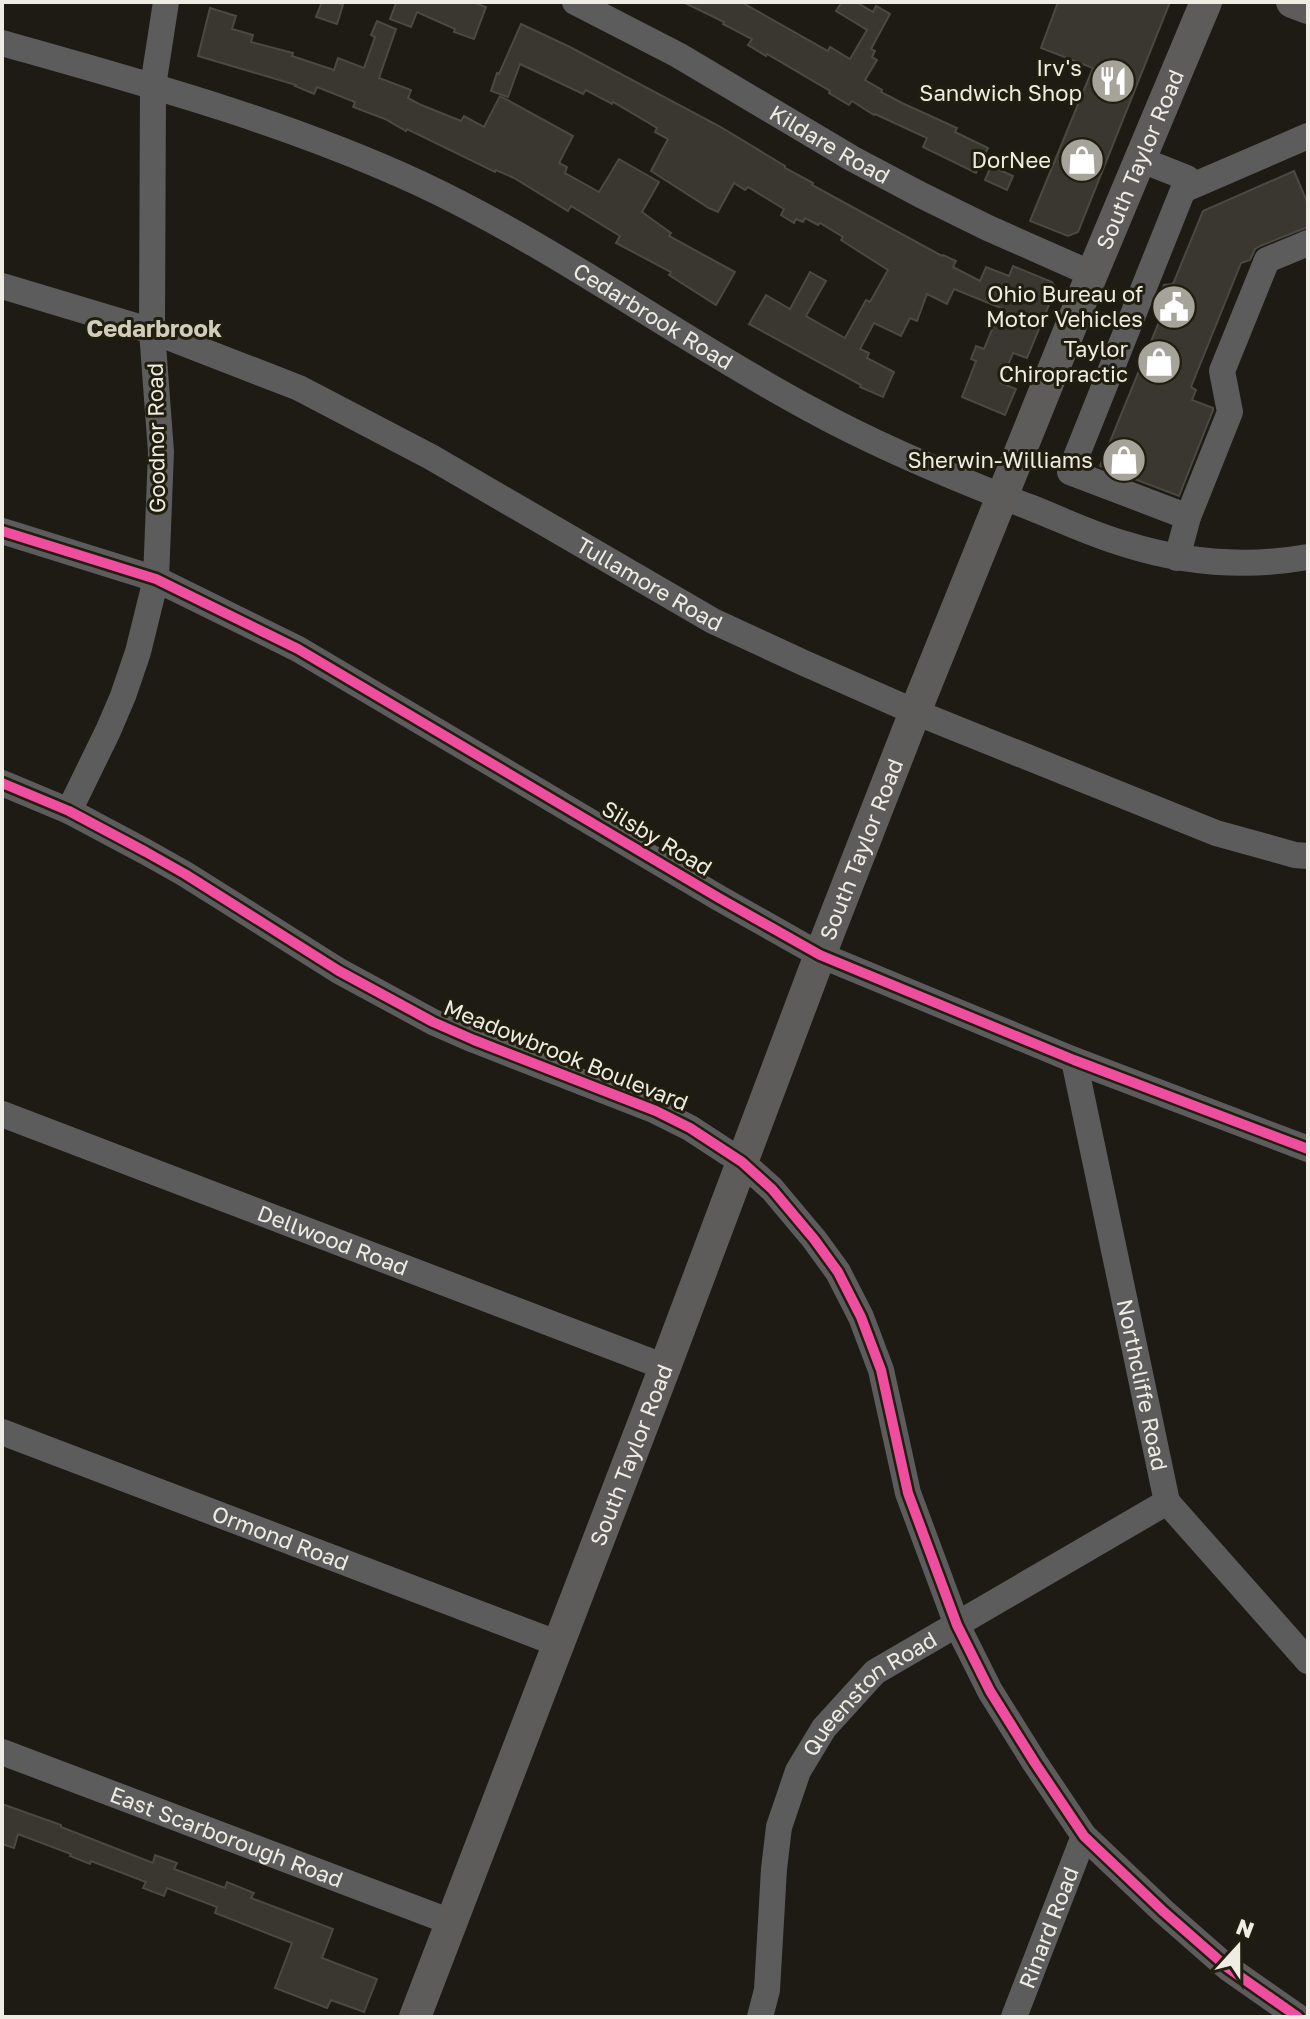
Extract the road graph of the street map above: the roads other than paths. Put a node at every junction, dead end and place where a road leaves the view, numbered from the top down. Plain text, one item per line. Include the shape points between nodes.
1 (166, 2) edge
2 (575, 2) edge
3 (1206, 2) edge
4 (1292, 2) edge
5 (1308, 8) edge
6 (2, 43) edge
7 (153, 86) junction
8 (1306, 141) edge
9 (1139, 159) junction
10 (1187, 178) dead end
11 (1308, 243) edge
12 (1092, 274) junction
13 (2, 286) edge
14 (152, 331) junction
15 (1001, 497) junction
16 (1188, 517) junction
17 (2, 531) edge
18 (1308, 557) edge
19 (1177, 558) junction
20 (156, 579) junction
21 (915, 712) junction
22 (2, 783) edge
23 (69, 811) junction
24 (1308, 856) edge
25 (820, 955) junction
26 (1074, 1060) junction
27 (2, 1114) edge
28 (1308, 1149) edge
29 (742, 1162) junction
30 (665, 1367) junction
31 (2, 1432) edge
32 (1167, 1502) junction
33 (957, 1625) junction
34 (559, 1644) junction
35 (1308, 1661) edge
36 (2, 1752) edge
37 (1084, 1836) junction
38 (451, 1922) junction
39 (418, 2016) edge
40 (760, 2017) edge
41 (1014, 2017) edge
42 (1298, 2017) edge

1 - 7 street, Goodnor Road
2 - 12 street, Kildare Road via 724,80 921,195
3 - 9 main road, South Taylor Road
4 - 5 main road
6 - 7 street, Cedarbrook Road
7 - 14 street, Goodnor Road
7 - 15 street, Cedarbrook Road via 280,127 421,184 576,267 811,410
8 - 16 street via 1183,190 1070,472
9 - 10 street
9 - 12 main road, South Taylor Road
11 - 16 street via 1267,260 1222,371 1230,412
12 - 15 main road, South Taylor Road
13 - 14 street, Tullamore Road
14 - 20 street, Goodnor Road via 161,452
14 - 21 street, Tullamore Road via 299,388 431,457 713,621
15 - 19 street, Cedarbrook Road via 1123,544
15 - 21 main road, South Taylor Road
16 - 19 street
17 - 20 street, Silsby Road
18 - 19 street, Cedarbrook Road via 1227,563
20 - 23 street, Goodnor Road via 123,696
20 - 25 street, Silsby Road via 298,649
21 - 24 street, Tullamore Road via 1216,833
21 - 25 main road, South Taylor Road
22 - 23 street, Meadowbrook Boulevard
23 - 29 street, Meadowbrook Boulevard via 421,1016 656,1111
25 - 26 street, Silsby Road
25 - 29 main road, South Taylor Road
26 - 28 street, Silsby Road
26 - 32 street, Northcliffe Road
27 - 30 street, Dellwood Road
29 - 30 main road, South Taylor Road
29 - 33 street, Meadowbrook Boulevard via 814,1239 861,1317 881,1370 908,1493
30 - 34 main road, South Taylor Road
31 - 34 street, Ormond Road
32 - 33 street, Queenston Road
32 - 35 street, Northcliffe Road
33 - 37 street, Meadowbrook Boulevard via 990,1691
33 - 40 street, Queenston Road via 875,1672 824,1728 798,1771 779,1827 767,1990
34 - 38 main road, South Taylor Road
36 - 38 street, East Scarborough Road
37 - 41 street, Rinard Road
37 - 42 street, Meadowbrook Boulevard via 1228,1968
38 - 39 main road, South Taylor Road

